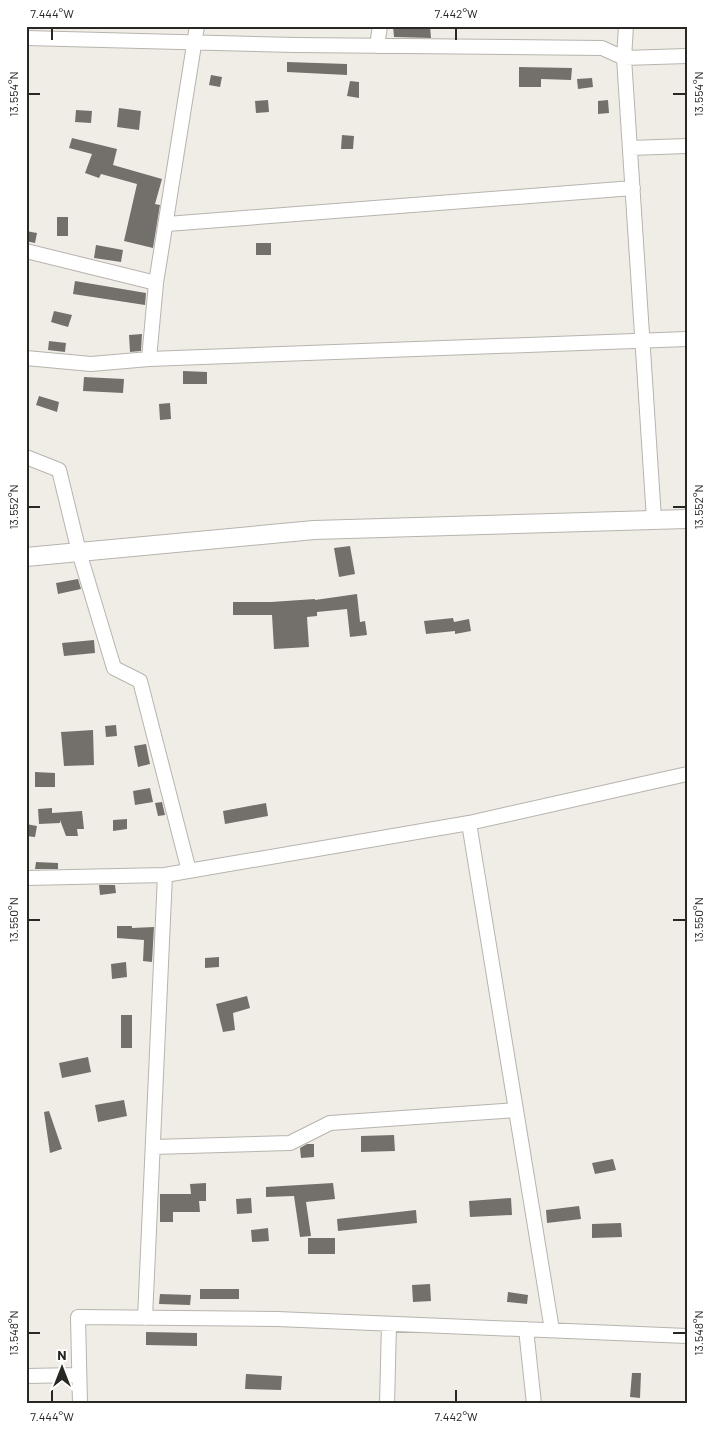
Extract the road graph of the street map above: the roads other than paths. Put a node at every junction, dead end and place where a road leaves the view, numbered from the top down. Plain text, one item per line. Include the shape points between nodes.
1 (198, 26) edge
2 (380, 26) edge
3 (626, 26) edge
4 (26, 38) edge
5 (195, 43) junction
6 (377, 46) junction
7 (687, 56) edge
8 (624, 58) junction
9 (687, 146) edge
10 (630, 148) junction
11 (632, 188) junction
12 (167, 224) junction
13 (26, 251) edge
14 (156, 283) junction
15 (687, 339) edge
16 (643, 340) junction
17 (26, 358) edge
18 (149, 359) junction
19 (26, 457) edge
20 (687, 518) edge
21 (654, 519) junction
22 (79, 552) junction
23 (26, 557) edge
24 (687, 774) edge
25 (469, 823) junction
26 (189, 871) junction
27 (165, 875) junction
28 (26, 878) edge
29 (516, 1110) junction
30 (153, 1147) junction
31 (145, 1318) junction
32 (389, 1324) junction
33 (526, 1329) junction
34 (552, 1330) junction
35 (687, 1336) edge
36 (79, 1375) junction
37 (26, 1376) edge
38 (80, 1404) edge
39 (387, 1404) edge
40 (534, 1404) edge

1 - 5 street
2 - 6 street
3 - 8 street
4 - 5 street
5 - 6 street
5 - 12 street
6 - 8 street via 602,48
7 - 8 street
8 - 10 street
9 - 10 street
10 - 11 street
11 - 12 street
11 - 16 street
12 - 14 street
13 - 14 street
14 - 18 street
15 - 16 street
16 - 18 street
16 - 21 street
17 - 18 street via 91,364
19 - 22 street via 60,470
20 - 21 street
21 - 22 street via 314,530
22 - 23 street
22 - 26 street via 114,668 140,681
24 - 25 street
25 - 26 street
25 - 29 street
26 - 27 street
27 - 28 street
27 - 30 street
29 - 30 street via 330,1123 290,1143
29 - 34 street
30 - 31 street
31 - 32 street
31 - 36 street via 78,1317
32 - 33 street
32 - 39 street
33 - 34 street
33 - 40 street
34 - 35 street
36 - 37 street
36 - 38 street

